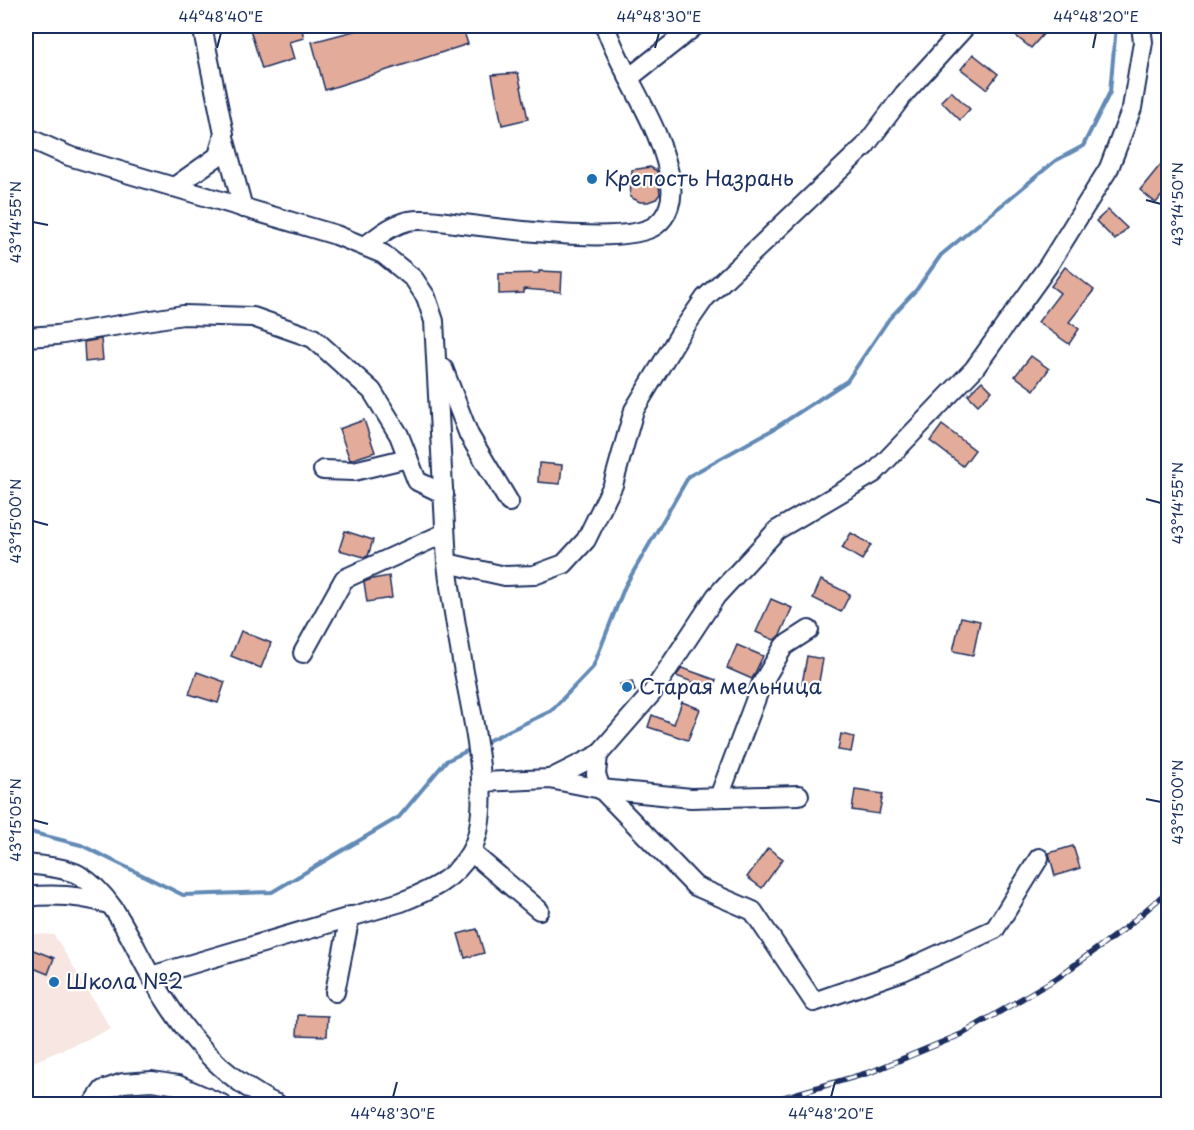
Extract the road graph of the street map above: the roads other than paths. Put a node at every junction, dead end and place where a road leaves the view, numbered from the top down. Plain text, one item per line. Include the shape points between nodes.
1 (202, 26) edge
2 (605, 26) edge
3 (695, 26) edge
4 (966, 26) edge
5 (1142, 26) edge
6 (629, 78) junction
7 (224, 134) junction
8 (26, 137) edge
9 (174, 187) junction
10 (243, 208) junction
11 (365, 246) junction
12 (26, 337) edge
13 (437, 353) junction
14 (408, 458) junction
15 (323, 470) dead end
16 (444, 494) junction
17 (509, 502) dead end
18 (445, 533) junction
19 (447, 563) junction
20 (810, 630) dead end
21 (303, 653) dead end
22 (598, 755) junction
23 (550, 779) junction
24 (481, 782) junction
25 (601, 789) junction
26 (799, 795) dead end
27 (719, 797) junction
28 (471, 852) junction
29 (1039, 858) dead end
30 (26, 864) edge
31 (26, 897) edge
32 (110, 904) junction
33 (539, 910) dead end
34 (350, 916) junction
35 (151, 976) junction
36 (334, 992) dead end
37 (93, 1104) edge
38 (222, 1104) edge
39 (277, 1104) edge

1 - 7 street
2 - 6 street
3 - 6 street
4 - 19 street via 904,94 865,146 705,298 634,410 614,485 586,540 564,564 534,575 505,576
5 - 22 street via 1132,108 1108,168 1048,266 974,369 874,473 777,530 716,596 652,693
6 - 11 street via 657,132 672,187 671,203 655,226 613,236 409,221 391,227
7 - 9 street via 218,156
7 - 10 street
8 - 9 street via 69,156
9 - 10 street
10 - 11 street
11 - 13 street via 383,254 414,279 431,313
12 - 14 street via 183,315 254,317 313,338 372,391
13 - 16 street
13 - 17 street via 469,435
14 - 15 street via 354,471
14 - 16 street via 417,481
16 - 18 street
18 - 19 street
18 - 21 street via 344,579
19 - 24 street
20 - 27 street via 784,646 761,685
22 - 23 street
22 - 25 street via 596,774
23 - 24 street
23 - 25 street
24 - 28 street via 478,830
25 - 27 street
25 - 29 street via 695,886 753,911 814,1002 903,971 995,928
26 - 27 street
28 - 33 street
28 - 34 street via 453,875 433,889
30 - 32 street via 78,875
31 - 32 street via 89,897
32 - 35 street
34 - 35 street
34 - 36 street
35 - 39 street via 163,999 222,1070
37 - 38 street via 103,1090 123,1083 152,1081 178,1085

